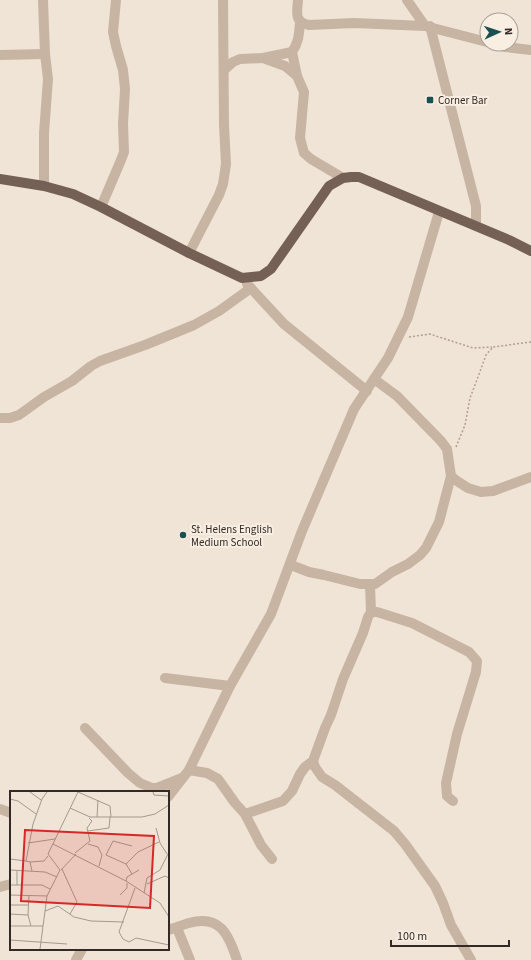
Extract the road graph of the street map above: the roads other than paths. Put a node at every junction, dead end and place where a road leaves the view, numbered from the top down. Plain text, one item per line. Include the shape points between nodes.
1 (43, 0) edge
2 (116, 0) edge
3 (222, 0) edge
4 (298, 0) edge
5 (407, 0) edge
6 (300, 22) junction
7 (427, 26) junction
8 (479, 40) edge
9 (224, 45) junction
10 (519, 49) edge
11 (531, 50) edge
12 (292, 52) junction
13 (45, 54) junction
14 (0, 56) edge
15 (263, 58) junction
16 (240, 59) junction
17 (224, 70) junction
18 (297, 76) junction
19 (344, 178) junction
20 (0, 179) edge
21 (44, 186) junction
22 (101, 207) junction
23 (439, 212) junction
24 (476, 226) junction
25 (531, 251) edge
26 (189, 253) junction
27 (242, 278) junction
28 (251, 288) junction
29 (374, 379) junction
30 (367, 391) junction
31 (0, 418) edge
32 (451, 476) junction
33 (531, 476) edge
34 (291, 565) junction
35 (370, 585) junction
36 (372, 612) junction
37 (165, 678) dead end
38 (230, 686) junction
39 (85, 728) dead end
40 (313, 761) junction
41 (186, 774) junction
42 (169, 797) edge
43 (452, 801) dead end
44 (0, 809) edge
45 (10, 814) edge
46 (245, 814) junction
47 (272, 859) dead end
48 (10, 884) edge
49 (0, 887) edge
50 (173, 929) edge
51 (81, 950) edge
52 (76, 960) edge
53 (190, 960) edge
54 (237, 960) edge
55 (471, 960) edge

1 - 13 street
2 - 22 street via 113,32 123,70 125,90 124,152
3 - 9 street
4 - 6 street
5 - 7 street
6 - 7 street via 309,25 354,23
6 - 12 street via 297,45
7 - 8 street
7 - 24 street via 476,206
9 - 16 street
9 - 17 street
10 - 11 street
12 - 15 street
12 - 18 street
13 - 14 street
13 - 21 street via 48,96 44,132
15 - 16 street
15 - 18 street via 285,66
16 - 17 street
17 - 26 street via 226,164 223,184
18 - 19 street via 304,92 300,138 304,153 311,160
19 - 23 main road via 359,178
19 - 27 main road via 329,186 271,269 261,276
20 - 21 main road
21 - 22 main road via 73,194
22 - 26 main road
23 - 24 main road
23 - 29 street via 408,317 388,358
24 - 25 main road
26 - 27 main road
27 - 28 street
28 - 30 street via 284,324
28 - 31 street via 194,325 100,361 19,415
29 - 30 street
29 - 32 street via 397,396 433,431 447,449
30 - 34 street via 354,409 333,456
32 - 33 street via 468,488 481,492
32 - 35 street via 439,522 426,548 408,564
34 - 35 street via 309,572
34 - 38 street via 271,614
35 - 36 street
36 - 40 street via 343,679
36 - 43 street via 412,623 469,652 477,661 446,783 447,796
37 - 38 street
38 - 41 street
39 - 41 street via 140,783 157,788
40 - 46 street via 305,767 292,791 283,801
40 - 55 street via 322,777 394,831 405,844 435,886 451,925
41 - 42 street
41 - 46 street via 207,773 218,779
44 - 45 street
46 - 47 street via 261,845
48 - 49 street
50 - 53 street
50 - 54 street via 190,923 211,921 219,925 227,935
51 - 52 street

